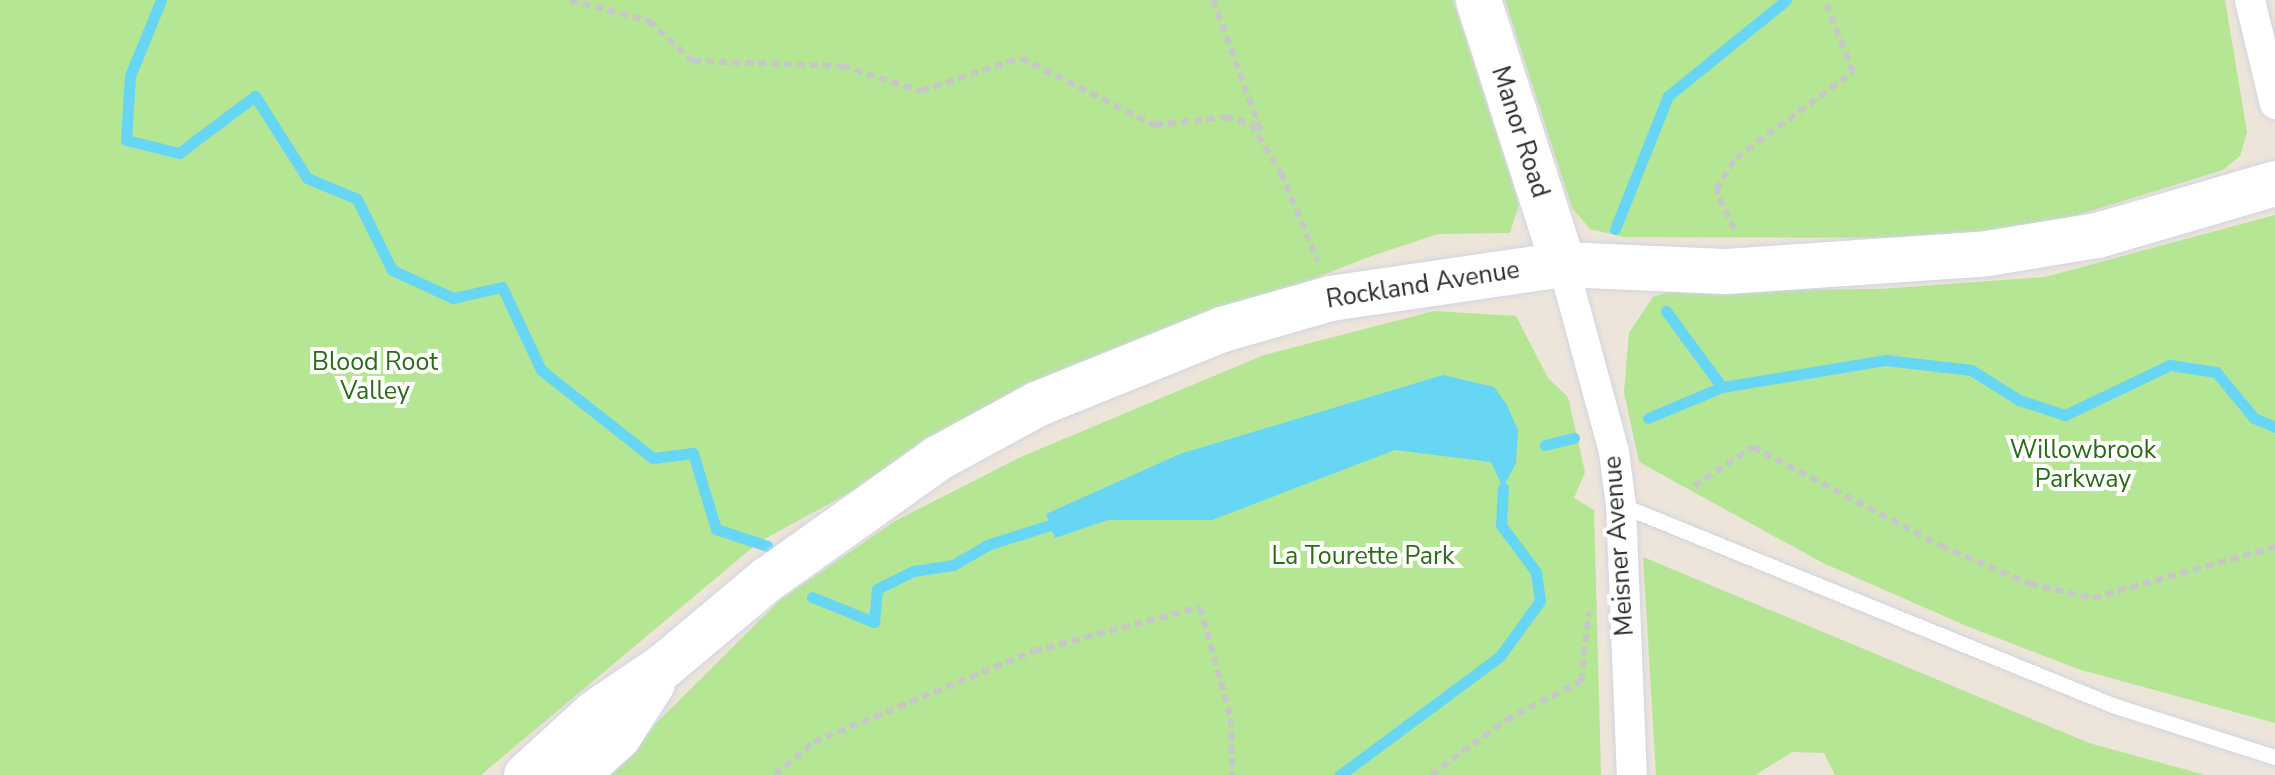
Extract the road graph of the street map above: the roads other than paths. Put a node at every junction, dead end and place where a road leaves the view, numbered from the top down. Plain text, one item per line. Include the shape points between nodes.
1 (1478, 0) edge
2 (2250, 0) edge
3 (2275, 104) edge
4 (2275, 183) edge
5 (1563, 264) junction
6 (1621, 505) junction
7 (664, 665) junction
8 (2275, 756) edge
9 (526, 775) edge
10 (575, 775) edge
11 (1632, 775) edge

1 - 5 street, Manor Road
2 - 3 street
4 - 5 street, Rockland Avenue via 2097,235 1987,253 1726,271
5 - 6 street, Meisner Avenue via 1614,452
5 - 7 street, Rockland Avenue via 1330,298 1222,329 1052,397 856,512
6 - 8 lane via 2115,706
6 - 11 street, Meisner Avenue
7 - 9 street, Rockland Avenue via 595,712
7 - 10 street, Rockland Avenue via 618,736

